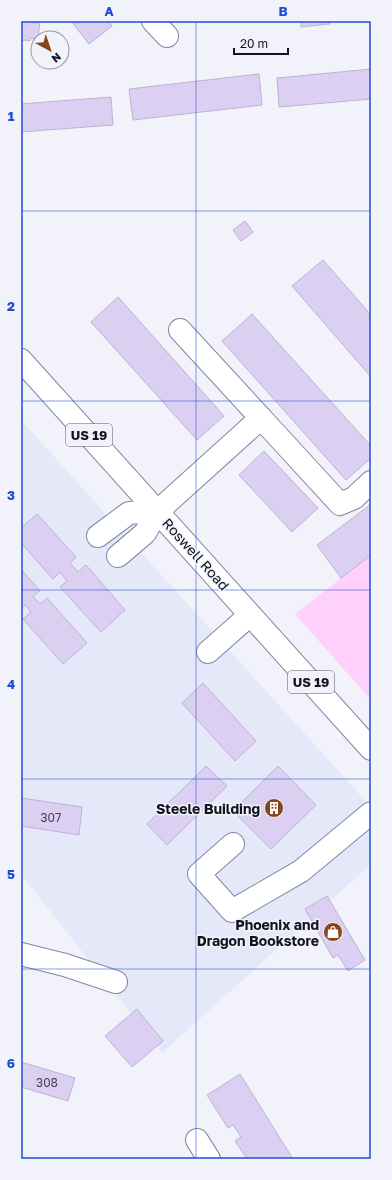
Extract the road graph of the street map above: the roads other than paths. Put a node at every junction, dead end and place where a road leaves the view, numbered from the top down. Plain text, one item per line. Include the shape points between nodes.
1 (180, 330) dead end
2 (21, 360) edge
3 (261, 418) junction
4 (371, 482) edge
5 (158, 511) junction
6 (98, 536) dead end
7 (118, 556) dead end
8 (250, 615) junction
9 (208, 652) dead end
10 (371, 749) edge
11 (371, 813) edge
12 (233, 844) dead end
13 (21, 954) edge
14 (116, 982) dead end
15 (197, 1140) dead end
16 (209, 1159) edge

1 - 3 main road
2 - 5 main road, Roswell Road / US 19
3 - 4 main road via 340,504 354,498
3 - 5 main road
5 - 6 main road via 129,512
5 - 7 main road via 145,533
5 - 8 main road, Roswell Road / US 19
8 - 9 main road
8 - 10 main road, Roswell Road / US 19
11 - 12 main road via 301,871 232,911 199,874
13 - 14 main road
15 - 16 main road

